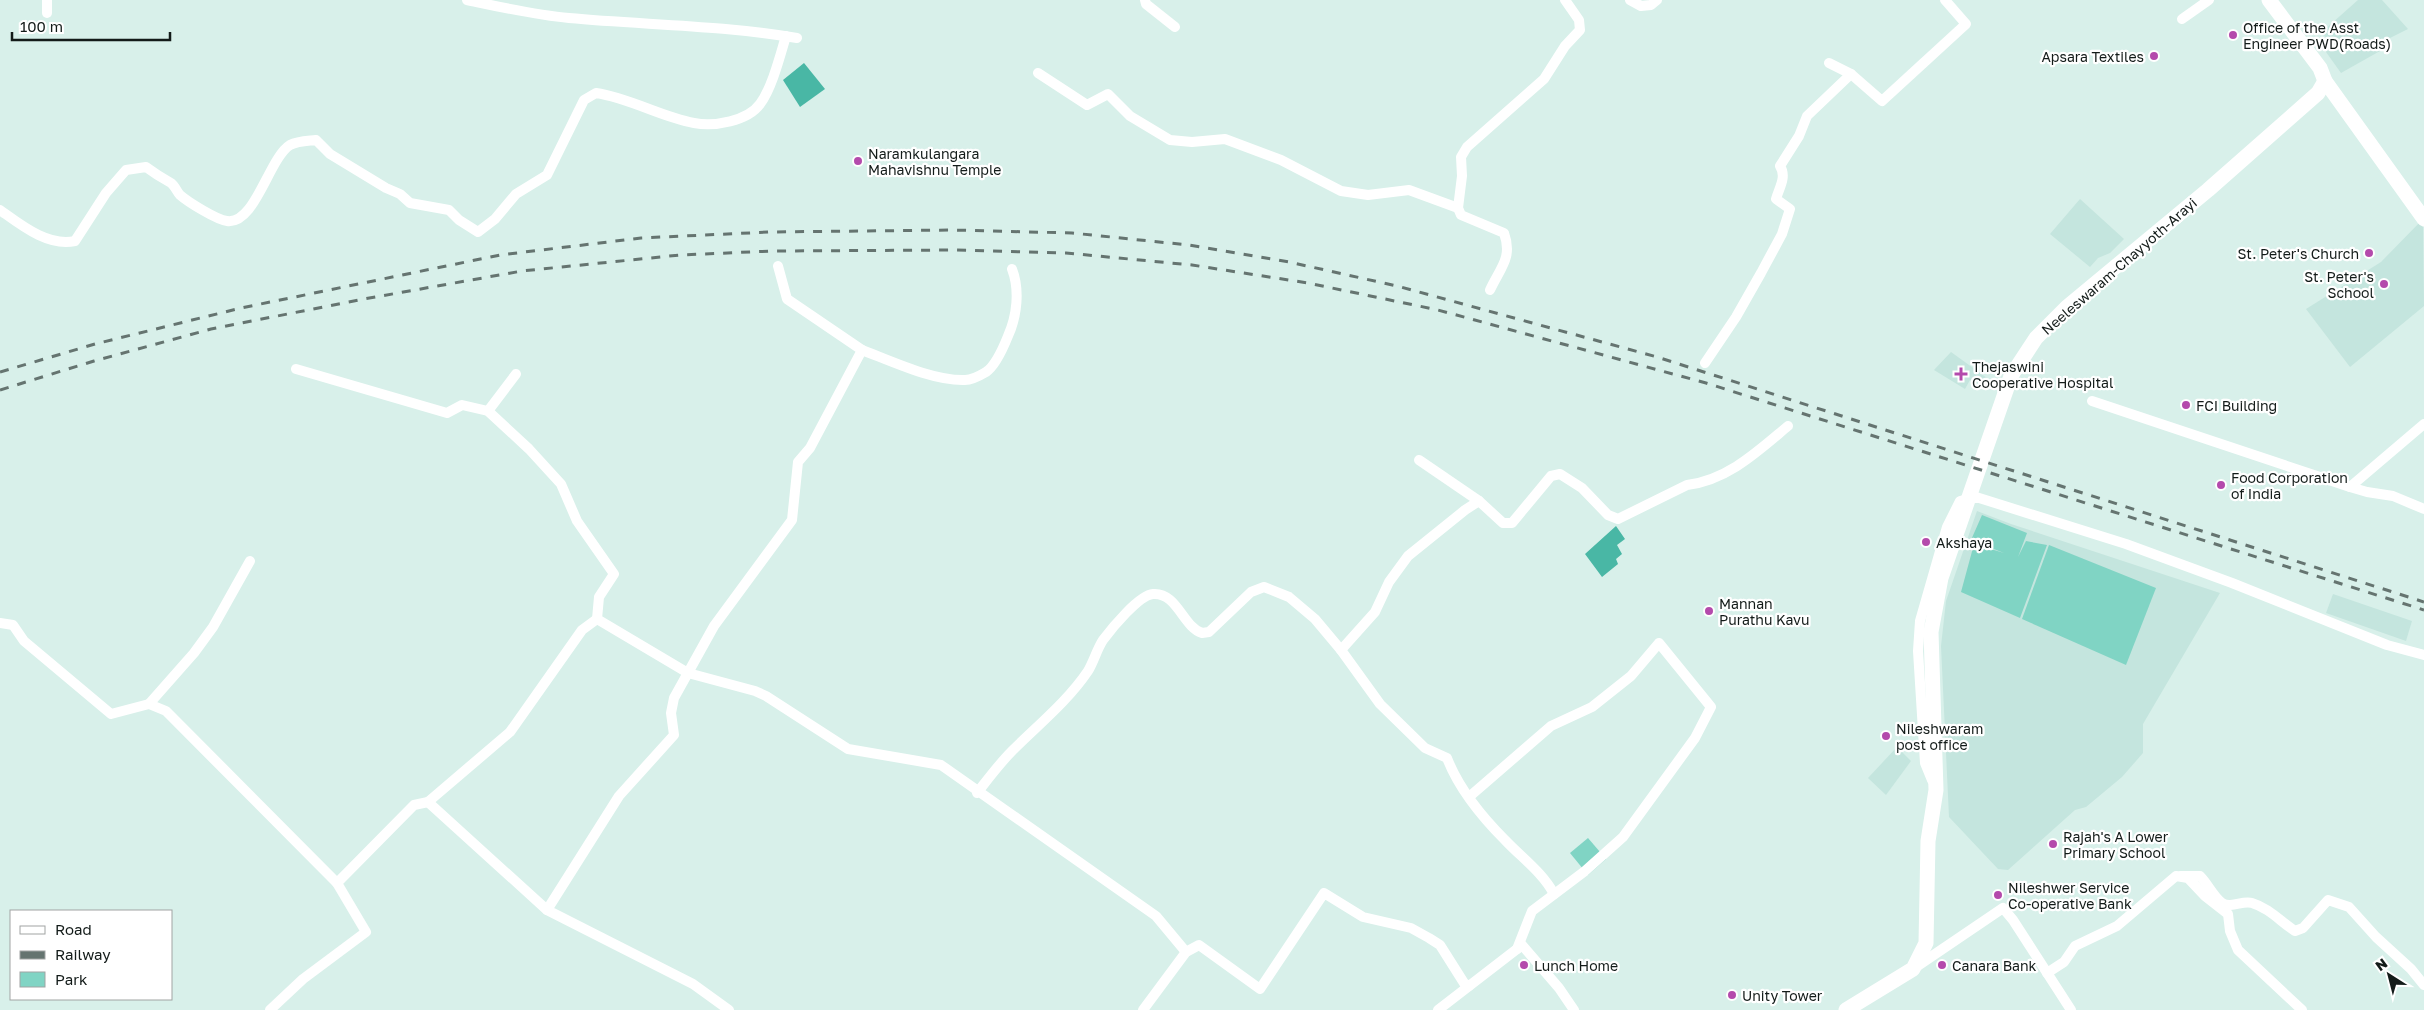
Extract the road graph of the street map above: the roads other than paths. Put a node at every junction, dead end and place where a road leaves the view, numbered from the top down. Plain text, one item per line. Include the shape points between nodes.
1 (47, 0) edge
2 (467, 0) edge
3 (1145, 0) edge
4 (1566, 0) edge
5 (1630, 0) edge
6 (1657, 0) edge
7 (1946, 0) edge
8 (2209, 0) edge
9 (2269, 0) edge
10 (47, 13) dead end
11 (2182, 19) dead end
12 (1175, 26) dead end
13 (1829, 62) dead end
14 (1038, 73) dead end
15 (1851, 74) junction
16 (2325, 81) junction
17 (1458, 208) junction
18 (0, 210) edge
19 (2424, 219) edge
20 (778, 266) dead end
21 (1012, 269) dead end
22 (1490, 290) dead end
23 (862, 350) junction
24 (1705, 363) dead end
25 (296, 369) dead end
26 (516, 374) dead end
27 (2092, 401) dead end
28 (488, 411) junction
29 (2424, 424) edge
30 (1788, 426) dead end
31 (1419, 460) dead end
32 (2350, 487) junction
33 (1480, 501) junction
34 (2424, 509) edge
35 (250, 560) dead end
36 (597, 619) junction
37 (0, 623) edge
38 (1341, 650) junction
39 (2424, 655) edge
40 (688, 672) junction
41 (149, 704) junction
42 (1936, 790) junction
43 (977, 793) junction
44 (1469, 797) junction
45 (428, 802) junction
46 (2179, 876) junction
47 (337, 883) junction
48 (1554, 894) junction
49 (547, 910) junction
50 (1517, 949) junction
51 (1186, 952) junction
52 (1913, 969) junction
53 (2046, 973) junction
54 (2424, 985) edge
55 (1469, 986) junction
56 (270, 1010) edge
57 (729, 1010) edge
58 (1143, 1010) edge
59 (1438, 1010) edge
60 (1574, 1010) edge
61 (1846, 1010) edge
62 (2071, 1010) edge
63 (2302, 1010) edge

1 - 10 street
2 - 18 street via 567,18 670,24 791,37 761,103 749,115 711,124 694,124 612,95 596,93 584,100 547,176 516,194 495,219 478,232 449,210 410,203 330,154 316,140 289,146 250,208 237,220 227,221 214,216 180,195 173,184 146,166 126,170 106,192 75,241 63,244 48,239
3 - 12 street
4 - 17 street via 1579,20 1580,30 1565,46 1544,79 1467,147 1460,157 1462,176
5 - 6 street via 1640,6 1651,5
7 - 15 street via 1966,24 1882,101
8 - 11 street
9 - 16 main road via 2320,68
13 - 15 street
14 - 17 street via 1087,106 1108,94 1130,116 1170,140 1225,139 1281,160 1340,191 1368,195 1409,190
15 - 24 street via 1808,116 1780,166 1784,172 1776,199 1790,209 1782,234 1736,317
16 - 19 main road
16 - 42 main road, Neeleswaram-Chayyoth-Arayi via 2318,94 2067,307 2036,338 2010,376 1941,578 1930,632
17 - 22 street via 1461,215 1504,233 1509,244 1508,257
20 - 23 street via 787,299
21 - 23 street via 1016,281 1014,321 1005,345 988,371 967,381 949,379
23 - 40 street via 810,448 798,462 792,520 714,626
25 - 28 street via 447,413 462,405
26 - 28 street
27 - 32 street
28 - 36 street via 561,484 577,522 614,574 599,597
29 - 32 street
30 - 33 street via 1742,465 1700,484 1687,485 1618,519 1608,515 1582,488 1560,474 1551,476 1512,523 1503,523
31 - 33 street
32 - 34 street via 2393,496
33 - 38 street via 1408,556 1389,582 1375,612
35 - 41 street via 213,627
36 - 40 street
36 - 45 street via 582,630 510,732
37 - 41 street via 13,625 24,641 110,714
38 - 43 street via 1315,619 1290,597 1264,587 1252,592 1209,632 1202,633 1191,627 1180,609 1165,598 1154,594 1143,597 1103,641 1075,689 1011,752
38 - 44 street via 1380,704 1426,748 1447,758
39 - 42 street via 2387,645 2126,544 1976,497 1960,501 1947,527 1920,621 1918,651 1925,763
40 - 43 street via 755,691 848,748 941,765
40 - 49 street via 674,698 671,713 674,735 619,796
41 - 47 street via 166,711
42 - 52 main road, Neeleswaram-Chayyoth-Arayi via 1928,841 1926,943
43 - 51 street via 1156,916
44 - 48 street via 1478,811 1545,878
44 - 48 street via 1551,726 1592,707 1631,676 1659,643 1711,707 1695,738 1623,837
45 - 47 street via 414,806
45 - 49 street
46 - 53 street via 2118,926 2075,946 2064,962
46 - 54 street via 2200,876 2223,904 2252,903 2295,930 2303,928 2328,900 2339,901 2349,907
46 - 63 street via 2188,878 2228,914 2230,931 2238,950
47 - 56 street via 366,932 303,979
48 - 50 street via 1532,911
49 - 57 street via 693,984
50 - 55 street
50 - 60 street via 1522,944
51 - 55 street via 1199,945 1260,989 1324,893 1363,917 1411,928 1440,945
51 - 58 street
52 - 53 street via 2003,908
52 - 61 main road
53 - 62 street
55 - 59 street

